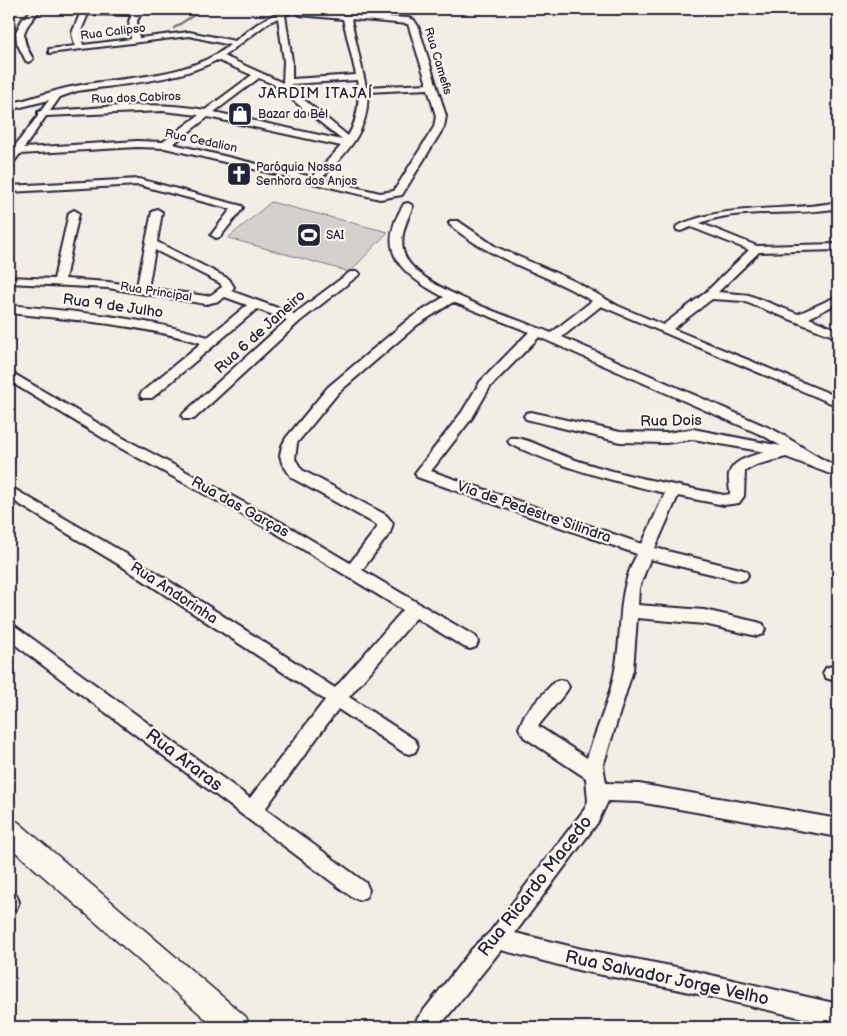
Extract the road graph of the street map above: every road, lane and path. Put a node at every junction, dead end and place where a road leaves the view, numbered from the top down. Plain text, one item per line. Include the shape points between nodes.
1 (37, 9) edge
2 (293, 9) edge
3 (298, 9) edge
4 (70, 11) dead end
5 (139, 11) edge
6 (85, 12) junction
7 (281, 13) junction
8 (346, 16) junction
9 (18, 39) junction
10 (9, 40) edge
11 (135, 41) junction
12 (236, 44) junction
13 (80, 48) junction
14 (52, 52) dead end
15 (218, 57) junction
16 (29, 59) dead end
17 (259, 74) junction
18 (359, 77) junction
19 (287, 86) junction
20 (432, 86) junction
21 (362, 90) junction
22 (57, 95) junction
23 (9, 107) edge
24 (208, 112) junction
25 (42, 114) junction
26 (348, 143) junction
27 (165, 145) junction
28 (16, 151) junction
29 (9, 162) edge
30 (314, 180) junction
31 (404, 186) joint
32 (9, 189) edge
33 (838, 205) edge
34 (408, 206) dead end
35 (157, 212) dead end
36 (74, 213) dead end
37 (454, 223) dead end
38 (216, 235) dead end
39 (151, 243) junction
40 (838, 247) edge
41 (756, 249) junction
42 (354, 274) dead end
43 (9, 280) edge
44 (59, 282) junction
45 (142, 289) junction
46 (224, 292) junction
47 (709, 295) junction
48 (452, 297) junction
49 (838, 299) edge
50 (600, 301) junction
51 (256, 304) junction
52 (9, 309) edge
53 (800, 318) junction
54 (295, 319) junction
55 (666, 329) junction
56 (537, 331) junction
57 (838, 334) edge
58 (553, 338) junction
59 (210, 342) junction
60 (9, 375) edge
61 (147, 395) dead end
62 (838, 402) edge
63 (189, 416) dead end
64 (531, 416) dead end
65 (515, 441) dead end
66 (786, 452) junction
67 (810, 459) junction
68 (838, 472) edge
69 (674, 490) junction
70 (9, 491) edge
71 (647, 552) junction
72 (352, 571) junction
73 (740, 575) dead end
74 (414, 610) junction
75 (628, 611) junction
76 (757, 629) dead end
77 (9, 630) edge
78 (470, 642) dead end
79 (560, 687) dead end
80 (336, 699) junction
81 (409, 746) dead end
82 (593, 772) junction
83 (598, 792) junction
84 (252, 811) junction
85 (838, 828) edge
86 (9, 830) edge
87 (359, 890) dead end
88 (497, 939) junction
89 (838, 1015) edge
90 (236, 1027) edge
91 (425, 1027) edge

1 - 9 street via 20,26
2 - 7 street
3 - 8 street, Rua Camefis via 304,14
4 - 6 street
5 - 6 street
5 - 11 street via 134,17
6 - 13 street via 76,33
7 - 12 street via 265,20
7 - 19 street
8 - 18 street
8 - 20 street, Rua Camefis via 411,22
9 - 10 street
9 - 16 street
11 - 12 street, Rua Calipso via 193,34
11 - 13 street, Rua Calipso
12 - 15 street
13 - 14 street, Rua Calipso
15 - 17 street
15 - 22 street via 181,72 75,89
17 - 19 street
17 - 24 street
18 - 19 street
18 - 21 street
19 - 26 street
20 - 21 street
20 - 31 street, Rua Camefis via 441,116 439,127
21 - 26 street via 360,123
22 - 23 street
22 - 25 street
24 - 25 street, Rua dos Cabiros via 163,108
24 - 26 street, Rua dos Cabiros
24 - 27 street
25 - 28 street
26 - 30 street
27 - 28 street, Rua Cedalion
27 - 30 street, Rua Cedalion
28 - 29 street
30 - 31 street, Rua Cedalion via 386,196 398,193
32 - 38 street via 126,182 149,184 237,206 237,212
33 - 41 street via 749,212 686,225
34 - 48 street via 398,229 398,254 406,267
35 - 39 street
36 - 44 street
37 - 50 street via 493,252 558,278
39 - 45 street
39 - 46 street via 225,281 228,287
40 - 41 street
41 - 47 street
42 - 54 street, Rua 6 de Janeiro
43 - 44 street, Rua Principal
44 - 45 street, Rua Principal
45 - 46 street, Rua Principal via 206,300
46 - 51 street
47 - 53 street via 745,298
47 - 55 street
48 - 56 street
48 - 72 street via 396,335 353,371 291,441 286,456 297,474 385,523 386,529
49 - 53 street
50 - 55 street
50 - 58 street
51 - 54 street
51 - 59 street
52 - 59 street, Rua 9 de Julho via 117,320 168,329
53 - 57 street
54 - 63 street, Rua 6 de Janeiro
55 - 62 street
56 - 58 street
56 - 71 street, Via de Pedestre Silindra via 485,385 467,415 422,473
58 - 67 street via 769,433
59 - 61 street
60 - 72 street, Rua das Garças via 84,422
64 - 66 street, Rua Dois via 620,437 666,438 692,434
65 - 69 street via 593,471
66 - 67 street, Rua Dois
66 - 69 street via 740,468 734,499
67 - 68 street, Rua Dois
69 - 71 street
70 - 80 street, Rua Andorinha via 132,565
71 - 73 street, Via de Pedestre Silindra
71 - 75 street via 636,571
72 - 74 street, Rua das Garças
74 - 78 street, Rua das Garças
74 - 80 street
75 - 76 street via 704,617
75 - 82 street via 624,670 596,753
77 - 84 street, Rua Araras
79 - 82 street via 531,720 528,728
80 - 81 street, Rua Andorinha
80 - 84 street
82 - 83 street
83 - 85 street via 639,793
83 - 88 street, Rua Ricardo Macedo via 598,801 591,816
84 - 87 street, Rua Araras
86 - 90 street
88 - 89 street, Rua Salvador Jorge Velho
88 - 91 street, Rua Ricardo Macedo

